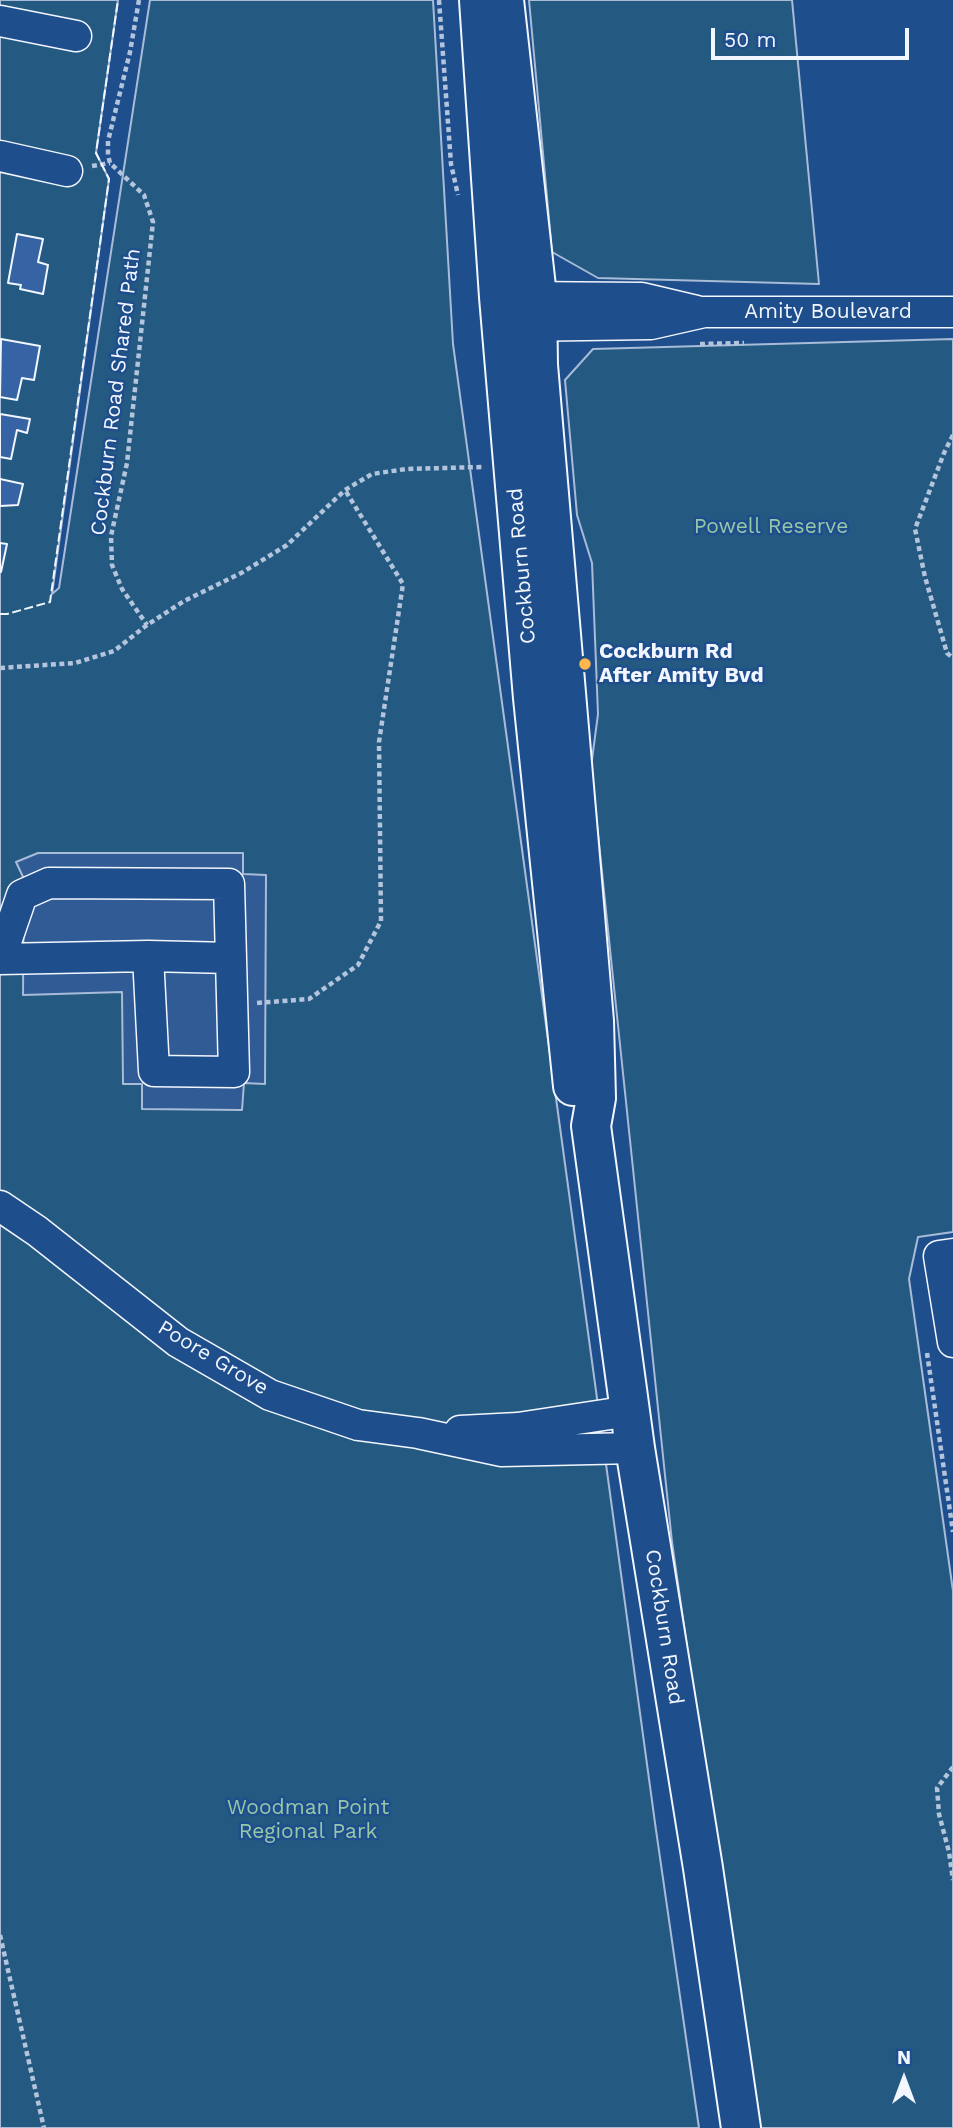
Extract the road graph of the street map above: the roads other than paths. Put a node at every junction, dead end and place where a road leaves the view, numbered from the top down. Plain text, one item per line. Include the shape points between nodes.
1 (479, 0) edge
2 (504, 0) edge
3 (0, 21) edge
4 (76, 36) dead end
5 (0, 156) edge
6 (67, 171) dead end
7 (519, 312) junction
8 (953, 312) edge
9 (148, 956) junction
10 (230, 958) junction
11 (0, 959) edge
12 (0, 1206) edge
13 (953, 1254) edge
14 (939, 1343) edge
15 (632, 1429) junction
16 (741, 2128) edge

1 - 7 main road, Cockburn Road
2 - 7 main road, Cockburn Road
3 - 4 street
5 - 6 street
7 - 8 street, Amity Boulevard via 642,298 704,312
7 - 15 main road, Cockburn Road via 533,698 573,1087 580,1111 591,1126
9 - 10 street
9 - 10 street via 154,1071 234,1072
9 - 11 street
10 - 11 street via 229,884 48,883 22,895
12 - 15 street, Poore Grove via 178,1342 270,1395 358,1425 418,1433
13 - 14 street via 939,1256
15 - 16 main road, Cockburn Road via 704,1868

